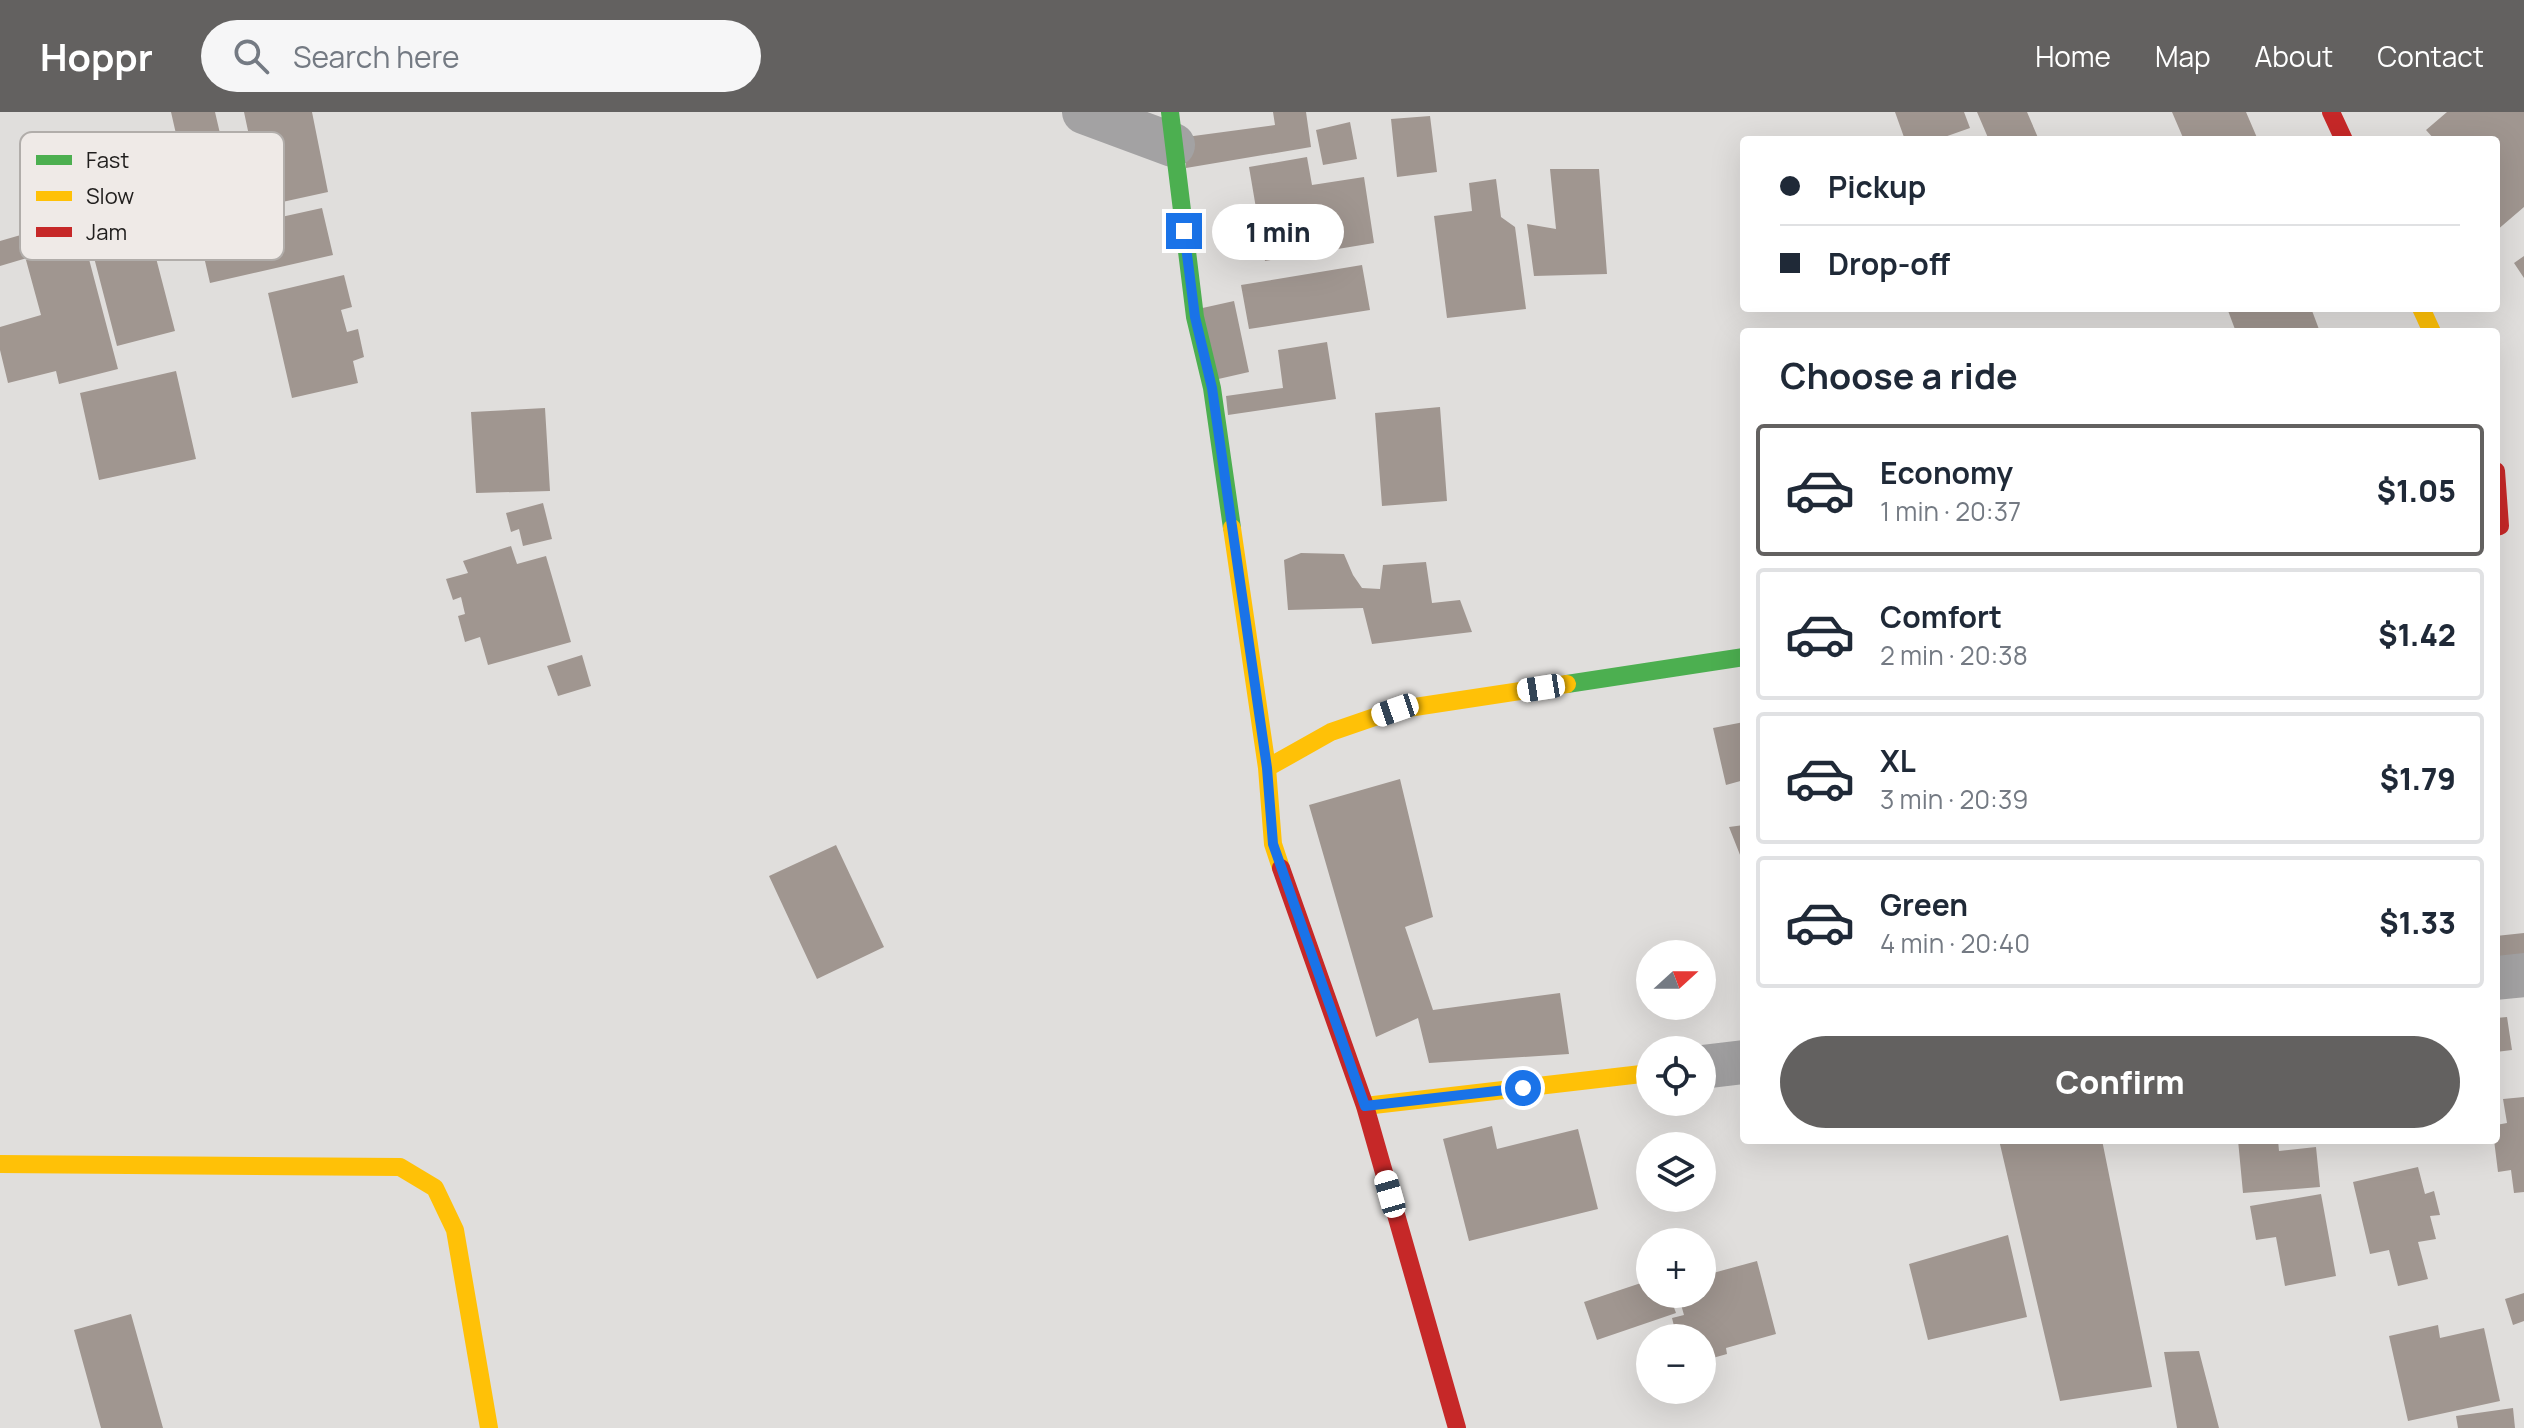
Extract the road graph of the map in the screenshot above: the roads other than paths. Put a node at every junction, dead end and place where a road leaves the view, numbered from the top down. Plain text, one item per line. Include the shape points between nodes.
1 (1084, 112) edge
2 (2331, 112) edge
3 (1171, 129) edge
4 (2342, 136) edge
5 (2500, 491) edge
6 (2507, 525) edge
7 (1740, 658) edge
8 (1267, 768) junction
9 (2524, 975) edge
10 (2500, 978) edge
11 (1740, 1062) edge
12 (1716, 1065) edge
13 (1636, 1075) edge
14 (1365, 1106) junction
15 (0, 1164) edge
16 (489, 1428) edge
17 (1457, 1428) edge

1 - 3 street
2 - 4 street
3 - 8 street via 1195,317 1212,388
5 - 6 street
7 - 8 street via 1395,710 1331,732
8 - 14 street via 1273,844
9 - 10 street
11 - 12 street
13 - 14 street
14 - 17 street
15 - 16 street via 400,1167 435,1188 455,1230

